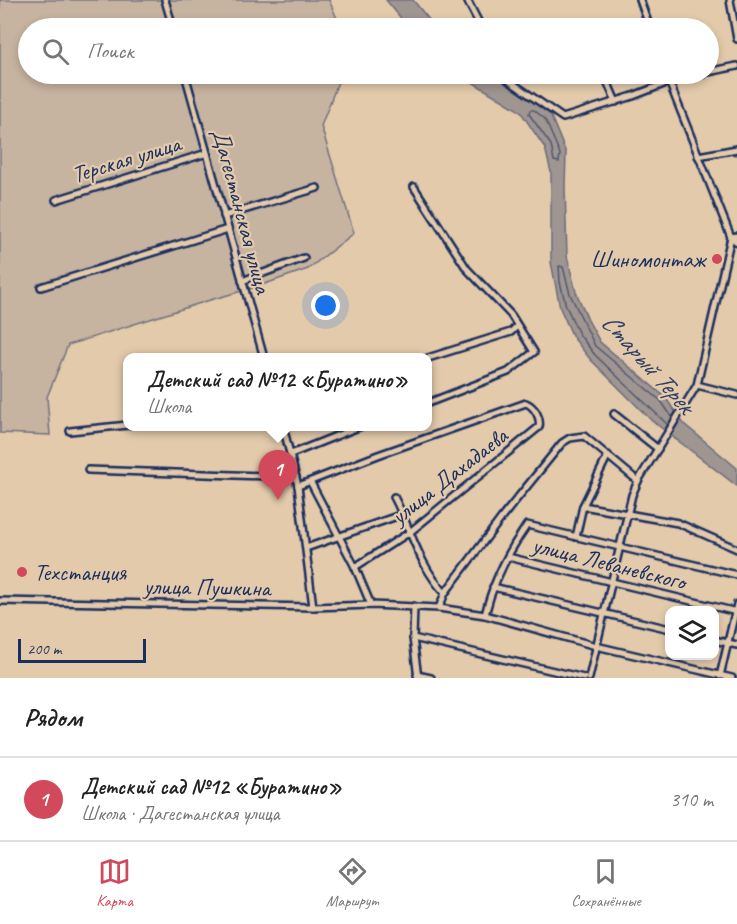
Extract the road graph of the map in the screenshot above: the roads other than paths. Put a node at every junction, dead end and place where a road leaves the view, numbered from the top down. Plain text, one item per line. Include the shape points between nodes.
1 (165, 0) edge
2 (467, 0) edge
3 (640, 0) edge
4 (730, 0) edge
5 (170, 18) edge
6 (476, 18) edge
7 (646, 18) edge
8 (737, 39) edge
9 (737, 66) edge
10 (719, 70) edge
11 (188, 84) edge
12 (514, 84) edge
13 (608, 84) edge
14 (664, 84) edge
15 (670, 84) edge
16 (616, 102) junction
17 (737, 149) edge
18 (207, 153) junction
19 (698, 156) junction
20 (414, 187) dead end
21 (317, 188) dead end
22 (56, 200) dead end
23 (224, 216) junction
24 (228, 229) junction
25 (734, 236) edge
26 (737, 242) edge
27 (304, 258) dead end
28 (242, 281) junction
29 (40, 287) dead end
30 (517, 326) junction
31 (263, 353) edge
32 (432, 357) edge
33 (697, 385) junction
34 (737, 395) edge
35 (432, 401) edge
36 (614, 414) dead end
37 (123, 426) edge
38 (70, 431) dead end
39 (284, 431) edge
40 (348, 431) edge
41 (658, 449) junction
42 (291, 454) junction
43 (608, 455) junction
44 (88, 470) dead end
45 (296, 477) junction
46 (638, 481) junction
47 (311, 483) junction
48 (298, 486) junction
49 (394, 497) dead end
50 (583, 506) junction
51 (628, 513) junction
52 (403, 514) junction
53 (410, 532) junction
54 (340, 537) junction
55 (576, 537) junction
56 (306, 548) junction
57 (620, 548) junction
58 (737, 549) edge
59 (508, 557) junction
60 (355, 567) junction
61 (737, 575) edge
62 (613, 581) junction
63 (493, 587) junction
64 (445, 593) junction
65 (0, 601) edge
66 (737, 604) edge
67 (371, 605) junction
68 (414, 606) junction
69 (314, 607) junction
70 (439, 608) junction
71 (736, 612) edge
72 (605, 614) junction
73 (484, 615) junction
74 (665, 628) edge
75 (413, 638) junction
76 (719, 641) edge
77 (729, 643) junction
78 (737, 645) edge
79 (596, 646) junction
80 (418, 676) edge
81 (720, 677) edge
82 (431, 678) edge
83 (586, 678) edge
84 (732, 678) edge

1 - 5 street
2 - 6 street
3 - 7 street
4 - 8 street
9 - 10 street
11 - 18 street, Дагестанская улица
12 - 16 street via 563,118
13 - 16 street
14 - 16 street
15 - 19 street
17 - 19 street
18 - 22 street, Терская улица
18 - 23 street, Дагестанская улица
19 - 25 street
20 - 30 street via 467,269
21 - 23 street
23 - 24 street, Дагестанская улица
24 - 28 street, Дагестанская улица
24 - 29 street
25 - 26 street
25 - 33 street
27 - 28 street
28 - 31 street, Дагестанская улица
30 - 32 street via 511,332
30 - 35 street via 534,352 508,372
33 - 34 street
33 - 41 street
36 - 41 street
37 - 38 street
39 - 42 street
40 - 42 street
41 - 46 street
42 - 45 street
43 - 46 street
43 - 50 street
43 - 64 street via 584,436 562,443
44 - 45 street
45 - 48 street
46 - 51 street
47 - 48 street
47 - 53 street, улица Дахадаева via 526,403 532,406 540,420 539,427
47 - 54 street
48 - 56 street
49 - 52 street
50 - 51 street
50 - 55 street
51 - 57 street
51 - 58 street via 678,523
52 - 53 street
52 - 54 street
53 - 60 street, улица Дахадаева
53 - 64 street via 420,557
54 - 56 street
54 - 60 street
55 - 57 street
55 - 59 street via 527,525
56 - 69 street
57 - 61 street
57 - 62 street
59 - 62 street, улица Леваневского
59 - 63 street
60 - 67 street
62 - 71 street, улица Леваневского
62 - 72 street
63 - 72 street
63 - 73 street
64 - 70 street
65 - 69 street, улица Пушкина
66 - 71 street
67 - 68 street, улица Пушкина
67 - 69 street, улица Пушкина
68 - 70 street, улица Пушкина
68 - 75 street
70 - 73 street, улица Пушкина
71 - 77 street
72 - 74 street
72 - 79 street
73 - 79 street, улица Пушкина
75 - 80 street
75 - 83 street
76 - 77 street
77 - 78 street
77 - 81 street
79 - 81 street, улица Пушкина
79 - 83 street
80 - 82 street
81 - 84 street, улица Пушкина

